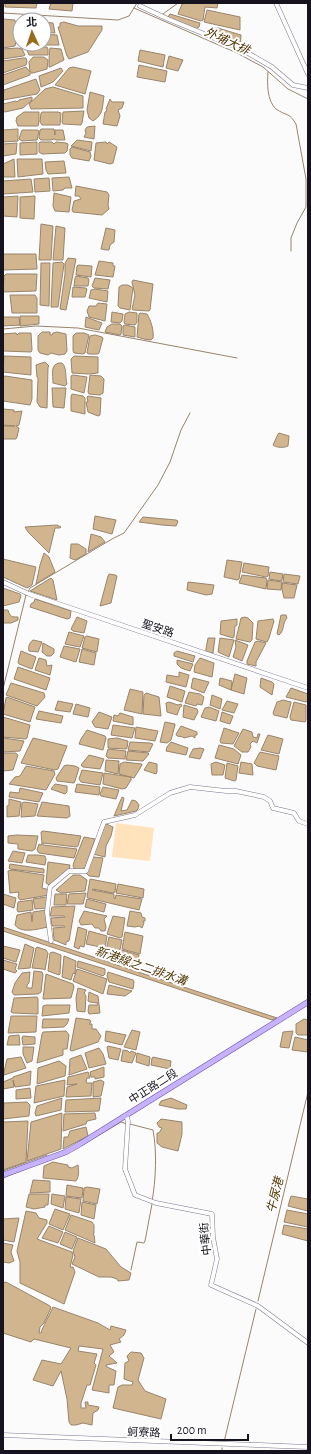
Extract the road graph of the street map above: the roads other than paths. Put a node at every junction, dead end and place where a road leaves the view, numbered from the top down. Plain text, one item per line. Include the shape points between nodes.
1 (276, 3) edge
2 (140, 6) dead end
3 (308, 74) edge
4 (308, 88) edge
5 (3, 582) edge
6 (308, 688) edge
7 (308, 824) edge
8 (51, 940) dead end
9 (308, 1002) edge
10 (126, 1115) junction
11 (3, 1175) edge
12 (308, 1342) edge
13 (3, 1435) edge
14 (308, 1447) edge

1 - 3 street
2 - 4 street via 241,49 272,67 293,85
5 - 6 street, 聖安路 via 29,594
7 - 8 street via 300,821 294,813 273,808 264,797 236,791 190,787 170,793 135,815 104,822 86,871 69,871 50,887 46,912
9 - 10 main road, 中正路二段
10 - 11 main road, 中正路二段 via 66,1152
10 - 12 street, 中華街 via 128,1122 125,1169 135,1195 156,1203 212,1214 216,1259 211,1285 258,1306
13 - 14 street, 蚵寮路

